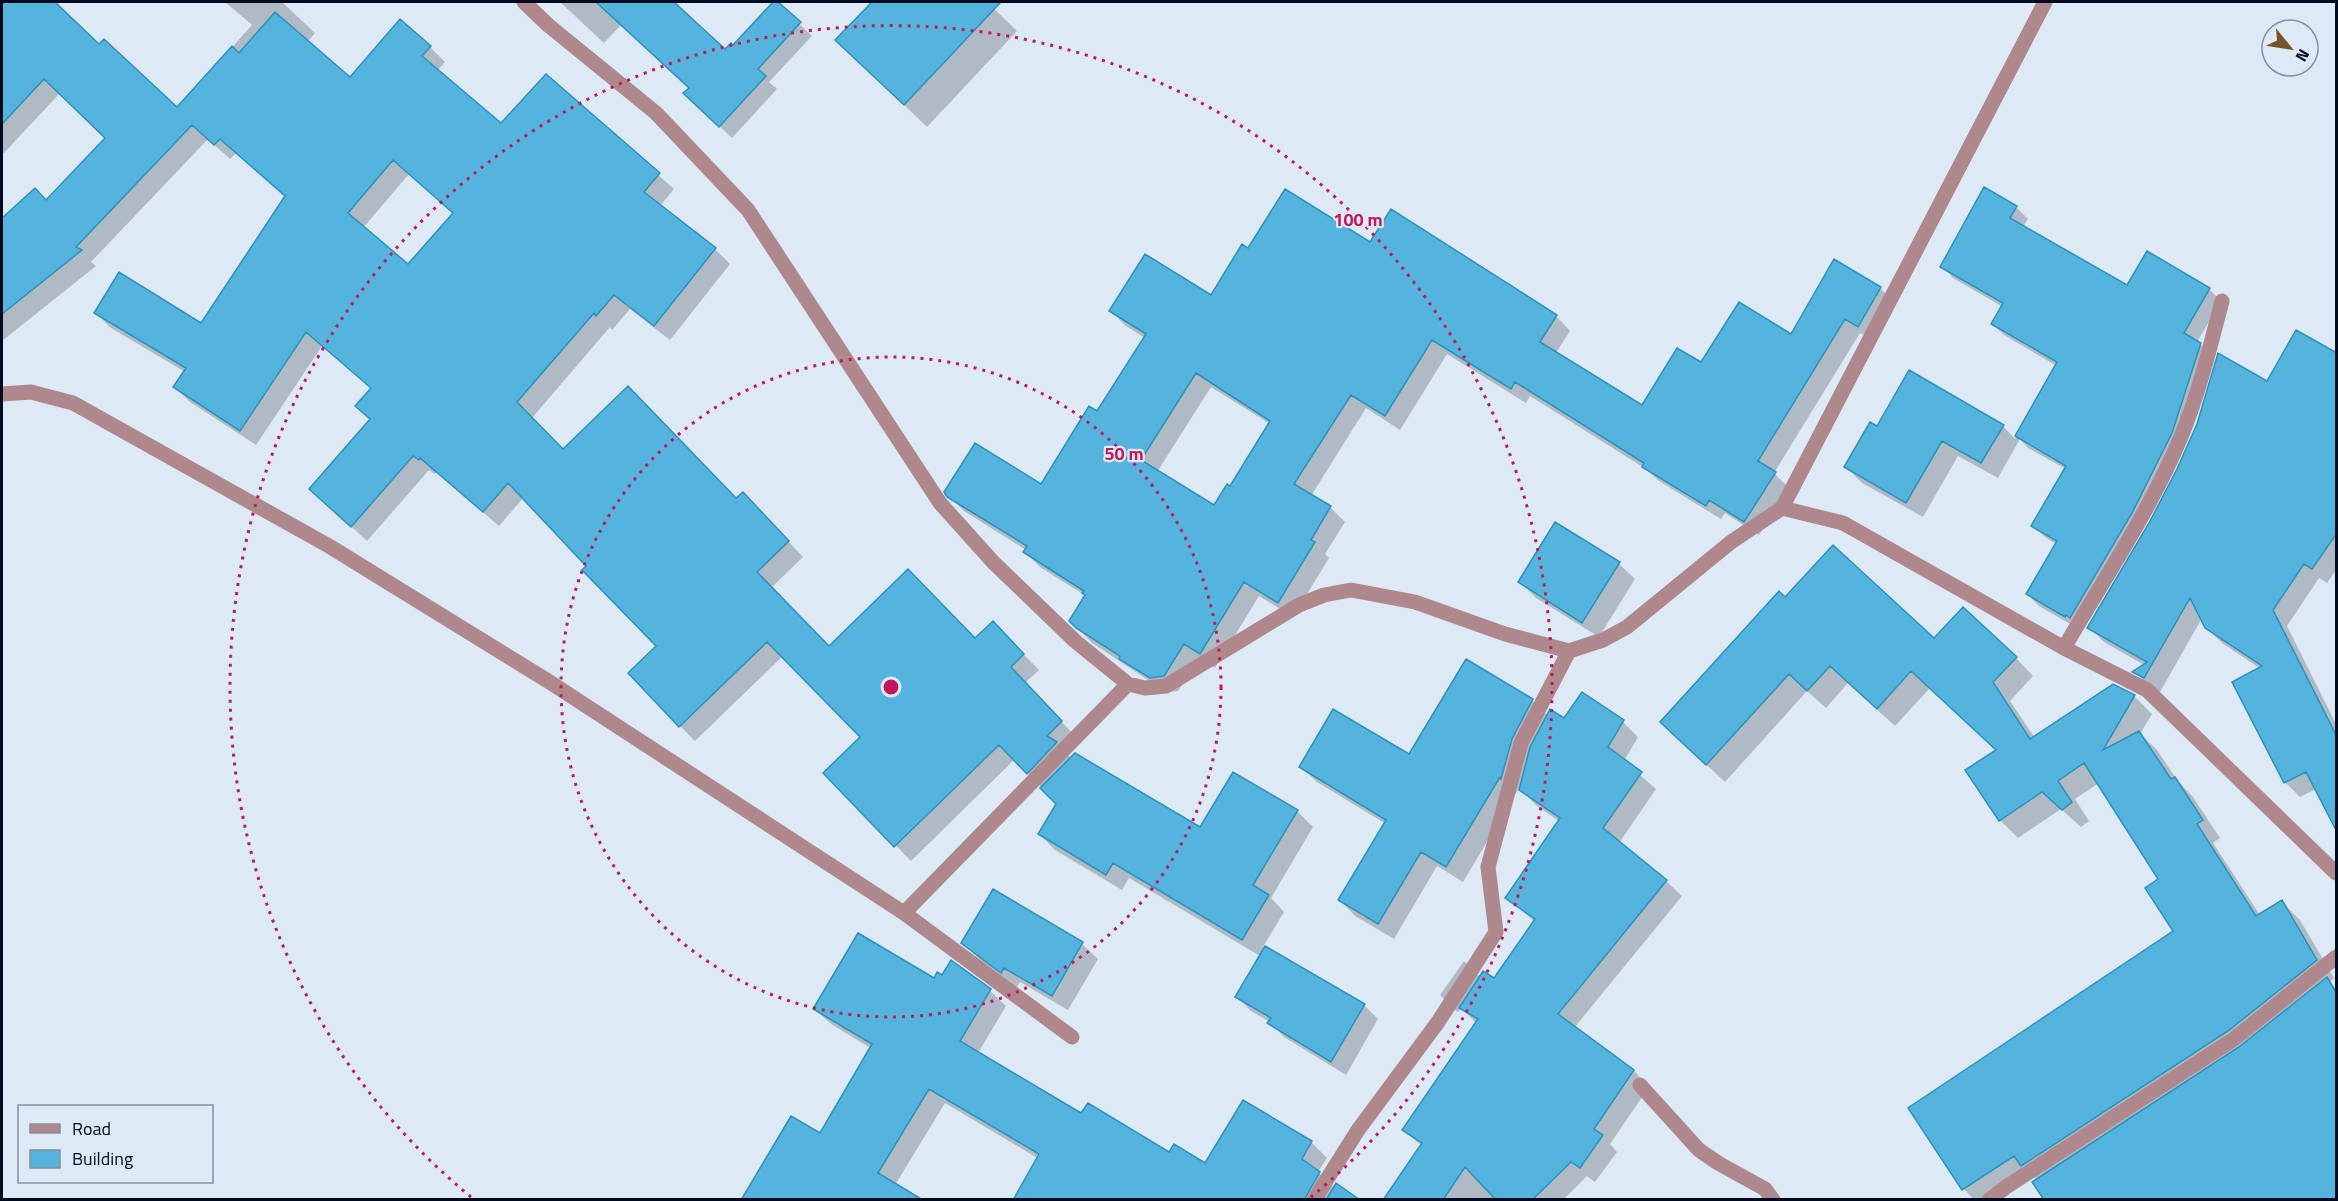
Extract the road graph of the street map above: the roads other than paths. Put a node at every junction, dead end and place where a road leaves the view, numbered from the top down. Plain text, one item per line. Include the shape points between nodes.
1 (524, 2) edge
2 (2045, 2) edge
3 (2222, 301) dead end
4 (2, 394) edge
5 (1782, 508) junction
6 (2064, 648) junction
7 (1569, 651) junction
8 (1128, 684) junction
9 (2331, 861) edge
10 (2337, 873) edge
11 (904, 913) junction
12 (2337, 957) edge
13 (1072, 1037) dead end
14 (1640, 1085) dead end
15 (2009, 1193) edge
16 (1314, 1200) edge
17 (1773, 1200) edge
18 (1989, 1200) edge

1 - 8 street via 656,113 748,210 940,503 993,562 1075,641
2 - 5 street
3 - 6 street via 2200,385 2161,480
4 - 11 street via 31,392 73,403 329,546 548,681
5 - 6 street via 1843,523
5 - 7 street via 1731,542 1627,627
6 - 9 street via 2147,690
7 - 8 street via 1505,634 1415,602 1351,590 1299,605 1166,686 1145,688
7 - 16 street via 1521,743 1491,855 1488,867 1496,932
8 - 11 street
9 - 10 street
11 - 13 street
12 - 15 street via 2234,1038
14 - 17 street via 1699,1150 1765,1189
15 - 18 street

